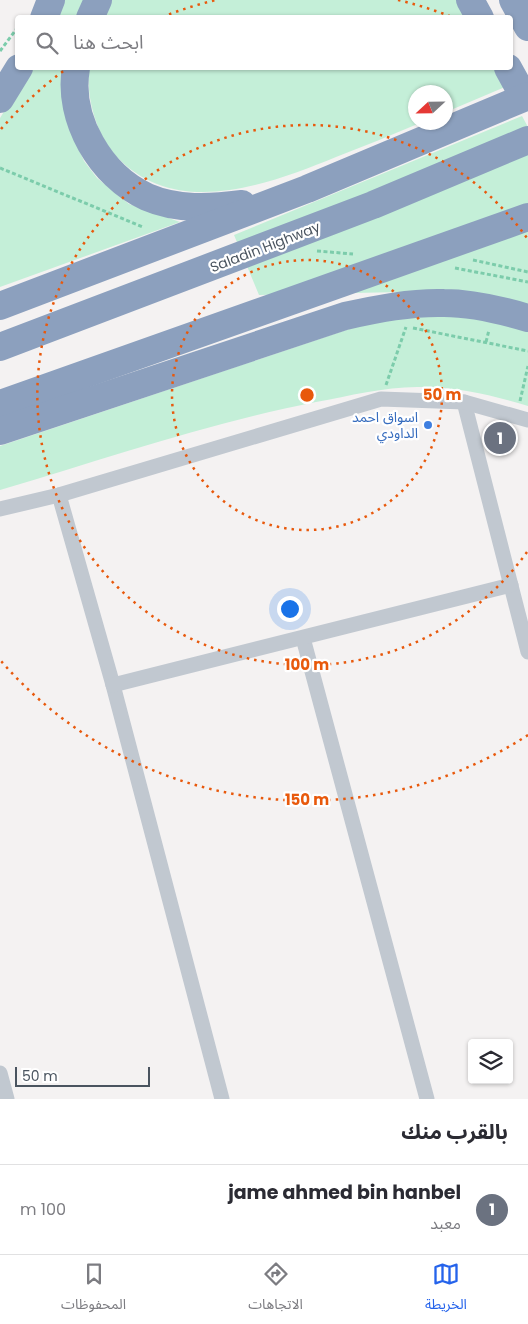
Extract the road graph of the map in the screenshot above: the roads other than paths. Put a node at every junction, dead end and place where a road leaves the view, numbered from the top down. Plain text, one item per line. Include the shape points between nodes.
1 (51, 0) edge
2 (98, 0) edge
3 (470, 0) edge
4 (513, 0) edge
5 (45, 15) edge
6 (91, 15) edge
7 (478, 15) edge
8 (528, 28) edge
9 (18, 70) edge
10 (76, 70) edge
11 (518, 84) edge
12 (0, 99) edge
13 (528, 140) edge
14 (307, 190) junction
15 (528, 217) edge
16 (0, 306) edge
17 (528, 318) edge
18 (0, 347) edge
19 (10, 401) edge
20 (464, 402) junction
21 (522, 418) edge
22 (0, 431) edge
23 (59, 494) junction
24 (0, 509) edge
25 (511, 585) junction
26 (303, 638) junction
27 (528, 652) edge
28 (113, 685) junction
29 (0, 1073) edge
30 (7, 1099) edge
31 (222, 1099) edge
32 (427, 1099) edge

1 - 5 highway
2 - 6 highway
3 - 7 highway
4 - 8 highway
9 - 12 highway
10 - 14 highway via 75,91 86,134 102,161 128,186 149,198 187,207 210,208
11 - 14 highway
13 - 18 highway, Saladin Highway via 374,205
14 - 16 highway
15 - 19 highway
17 - 22 highway via 444,302 388,307 344,316
20 - 21 street
20 - 23 street via 381,400
20 - 25 street
23 - 24 street
23 - 28 street
25 - 26 street
25 - 27 street
26 - 28 street
26 - 32 street
28 - 31 street
29 - 30 street

